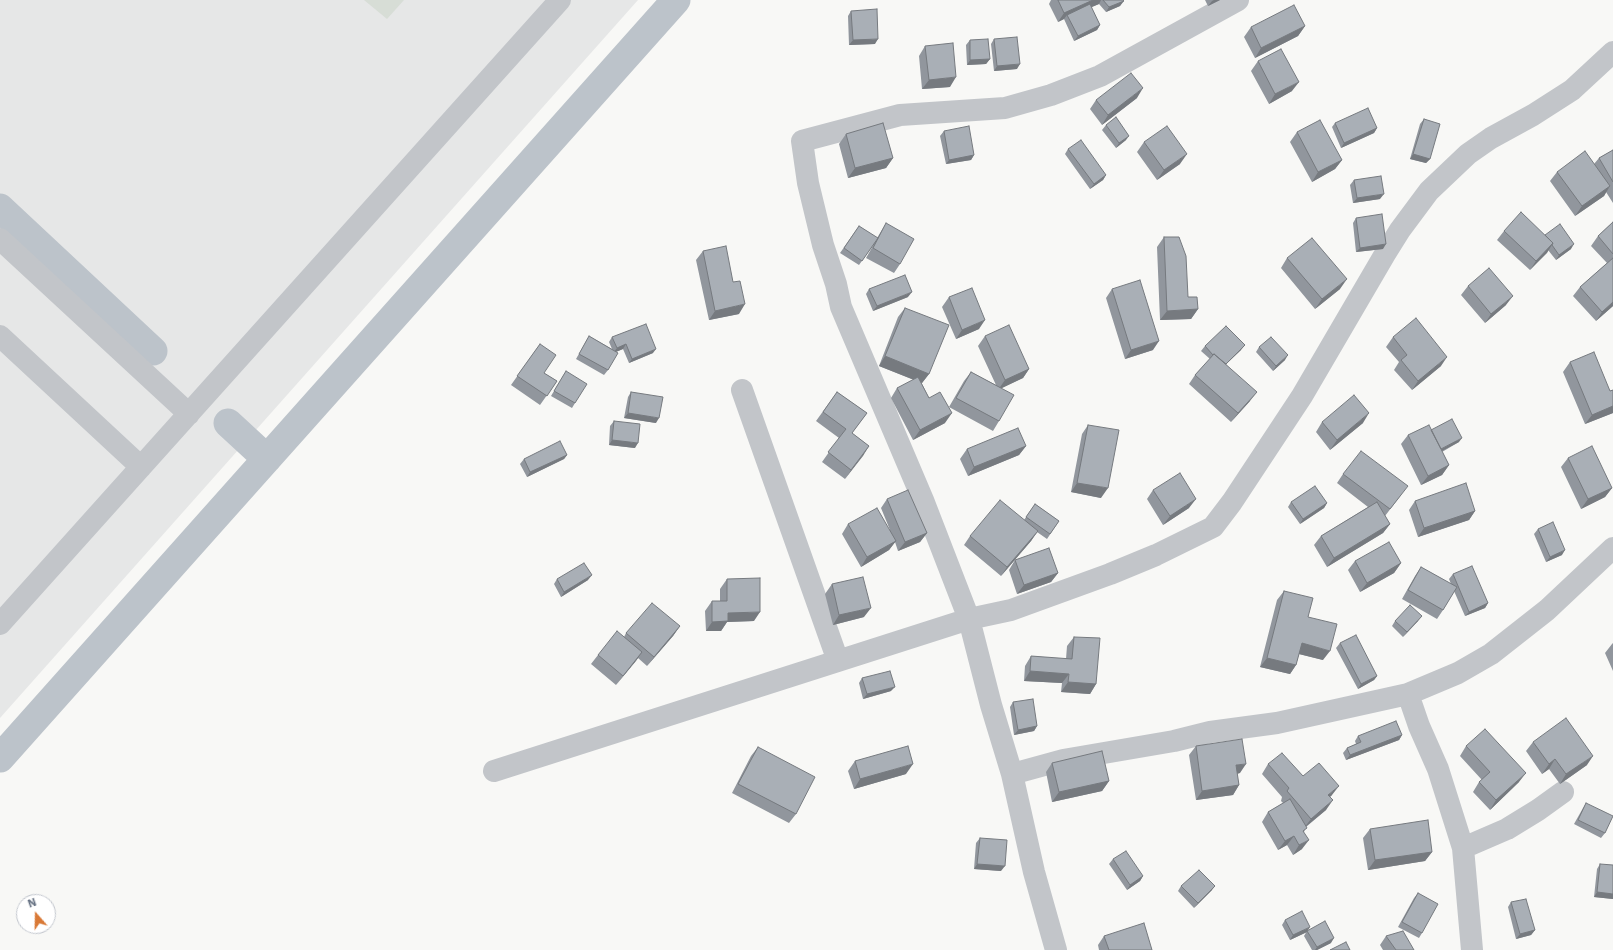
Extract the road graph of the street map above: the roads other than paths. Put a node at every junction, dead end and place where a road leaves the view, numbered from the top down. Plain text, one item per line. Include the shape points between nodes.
1 (560, 0) edge
2 (1238, 0) edge
3 (1613, 52) edge
4 (0, 239) edge
5 (0, 336) edge
6 (742, 390) dead end
7 (189, 414) junction
8 (141, 467) junction
9 (1613, 548) edge
10 (969, 619) junction
11 (0, 624) edge
12 (838, 661) junction
13 (1408, 694) junction
14 (494, 770) dead end
15 (1012, 774) junction
16 (1563, 792) dead end
17 (1463, 848) junction
18 (1056, 950) edge
19 (1472, 950) edge

1 - 7 street
2 - 10 street via 1100,76 1051,95 1005,108 900,115 802,141 810,191 841,307
3 - 10 street via 1567,94 1468,154 1429,191 1400,230 1302,396 1213,527 1110,574 1011,610
4 - 7 street
5 - 8 street
6 - 12 street
7 - 8 street
8 - 11 street
9 - 13 street via 1547,610 1491,654 1458,673
10 - 12 street
10 - 15 street via 990,705
12 - 14 street
13 - 15 street via 1276,723 1210,732 1174,741 1063,760
13 - 17 street via 1418,726 1438,769
15 - 18 street via 1034,872
16 - 17 street via 1507,829
17 - 19 street

